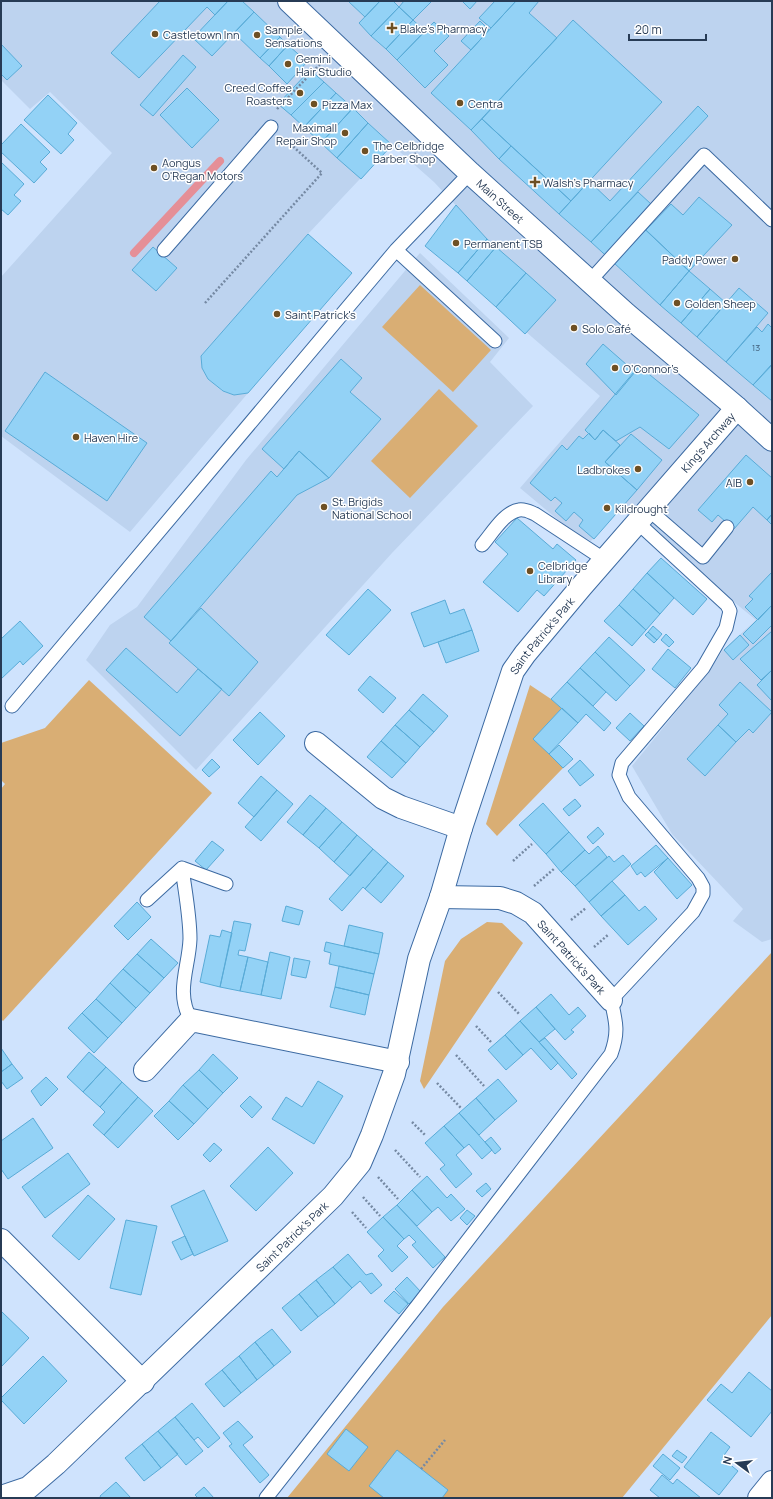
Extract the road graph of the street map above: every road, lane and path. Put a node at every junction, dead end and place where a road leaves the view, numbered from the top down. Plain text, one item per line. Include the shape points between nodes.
1 (290, 1) edge
2 (336, 47) junction
3 (271, 126) junction
4 (470, 173) junction
5 (772, 220) edge
6 (164, 250) dead end
7 (396, 250) junction
8 (589, 282) junction
9 (205, 303) dead end
10 (495, 340) dead end
11 (737, 408) junction
12 (772, 440) edge
13 (679, 476) joint
14 (643, 517) junction
15 (727, 527) dead end
16 (482, 545) dead end
17 (605, 560) junction
18 (12, 706) dead end
19 (316, 743) dead end
20 (461, 828) junction
21 (532, 844) dead end
22 (513, 861) dead end
23 (182, 868) junction
24 (554, 868) dead end
25 (226, 884) dead end
26 (534, 886) dead end
27 (441, 897) junction
28 (148, 900) dead end
29 (586, 908) dead end
30 (568, 923) dead end
31 (610, 934) dead end
32 (590, 950) dead end
33 (498, 992) dead end
34 (611, 1000) junction
35 (520, 1015) dead end
36 (192, 1020) junction
37 (476, 1026) dead end
38 (491, 1042) dead end
39 (456, 1055) dead end
40 (398, 1062) junction
41 (145, 1070) dead end
42 (437, 1083) dead end
43 (484, 1086) dead end
44 (461, 1108) dead end
45 (412, 1122) dead end
46 (426, 1136) dead end
47 (395, 1150) dead end
48 (378, 1177) dead end
49 (420, 1177) dead end
50 (363, 1196) dead end
51 (398, 1199) dead end
52 (349, 1209) dead end
53 (380, 1216) dead end
54 (366, 1228) dead end
55 (1, 1240) edge
56 (143, 1382) junction
57 (445, 1440) dead end
58 (421, 1469) dead end
59 (772, 1482) edge
60 (1, 1497) edge
61 (266, 1498) edge
62 (759, 1498) edge

1 - 2 street, Main Street
2 - 3 path via 266,121
2 - 4 street, Main Street
3 - 6 lane
3 - 9 path via 322,173
4 - 7 lane
4 - 8 street, Main Street
5 - 8 lane via 704,155
7 - 10 lane
7 - 18 lane
8 - 11 street, Main Street
11 - 12 street, Main Street
11 - 13 street, King's Archway
13 - 14 street, Saint Patrick's Park
14 - 15 lane via 703,557
14 - 17 street, Saint Patrick's Park
14 - 34 lane via 730,611 726,628 703,668 622,763 619,775 629,797 698,878 703,894 693,912
16 - 17 lane via 511,512 526,510
17 - 20 street, Saint Patrick's Park via 513,671
19 - 20 street via 383,798
20 - 27 street, Saint Patrick's Park
21 - 22 path
23 - 25 lane
23 - 28 lane
23 - 36 lane via 190,938 182,993
24 - 26 path
27 - 34 street, Saint Patrick's Park via 500,898 516,903 533,913
27 - 40 street, Saint Patrick's Park via 419,960
29 - 30 path
31 - 32 path
33 - 35 path
34 - 61 lane via 617,1039 611,1054
36 - 40 street
36 - 41 street
37 - 38 path
39 - 43 path
40 - 56 street, Saint Patrick's Park via 360,1163 340,1189
42 - 44 path
45 - 46 path
47 - 49 path
48 - 51 path
50 - 53 path
52 - 54 path
55 - 56 street
56 - 60 street, Saint Patrick's Park via 34,1484 20,1492
57 - 58 path
59 - 62 street

